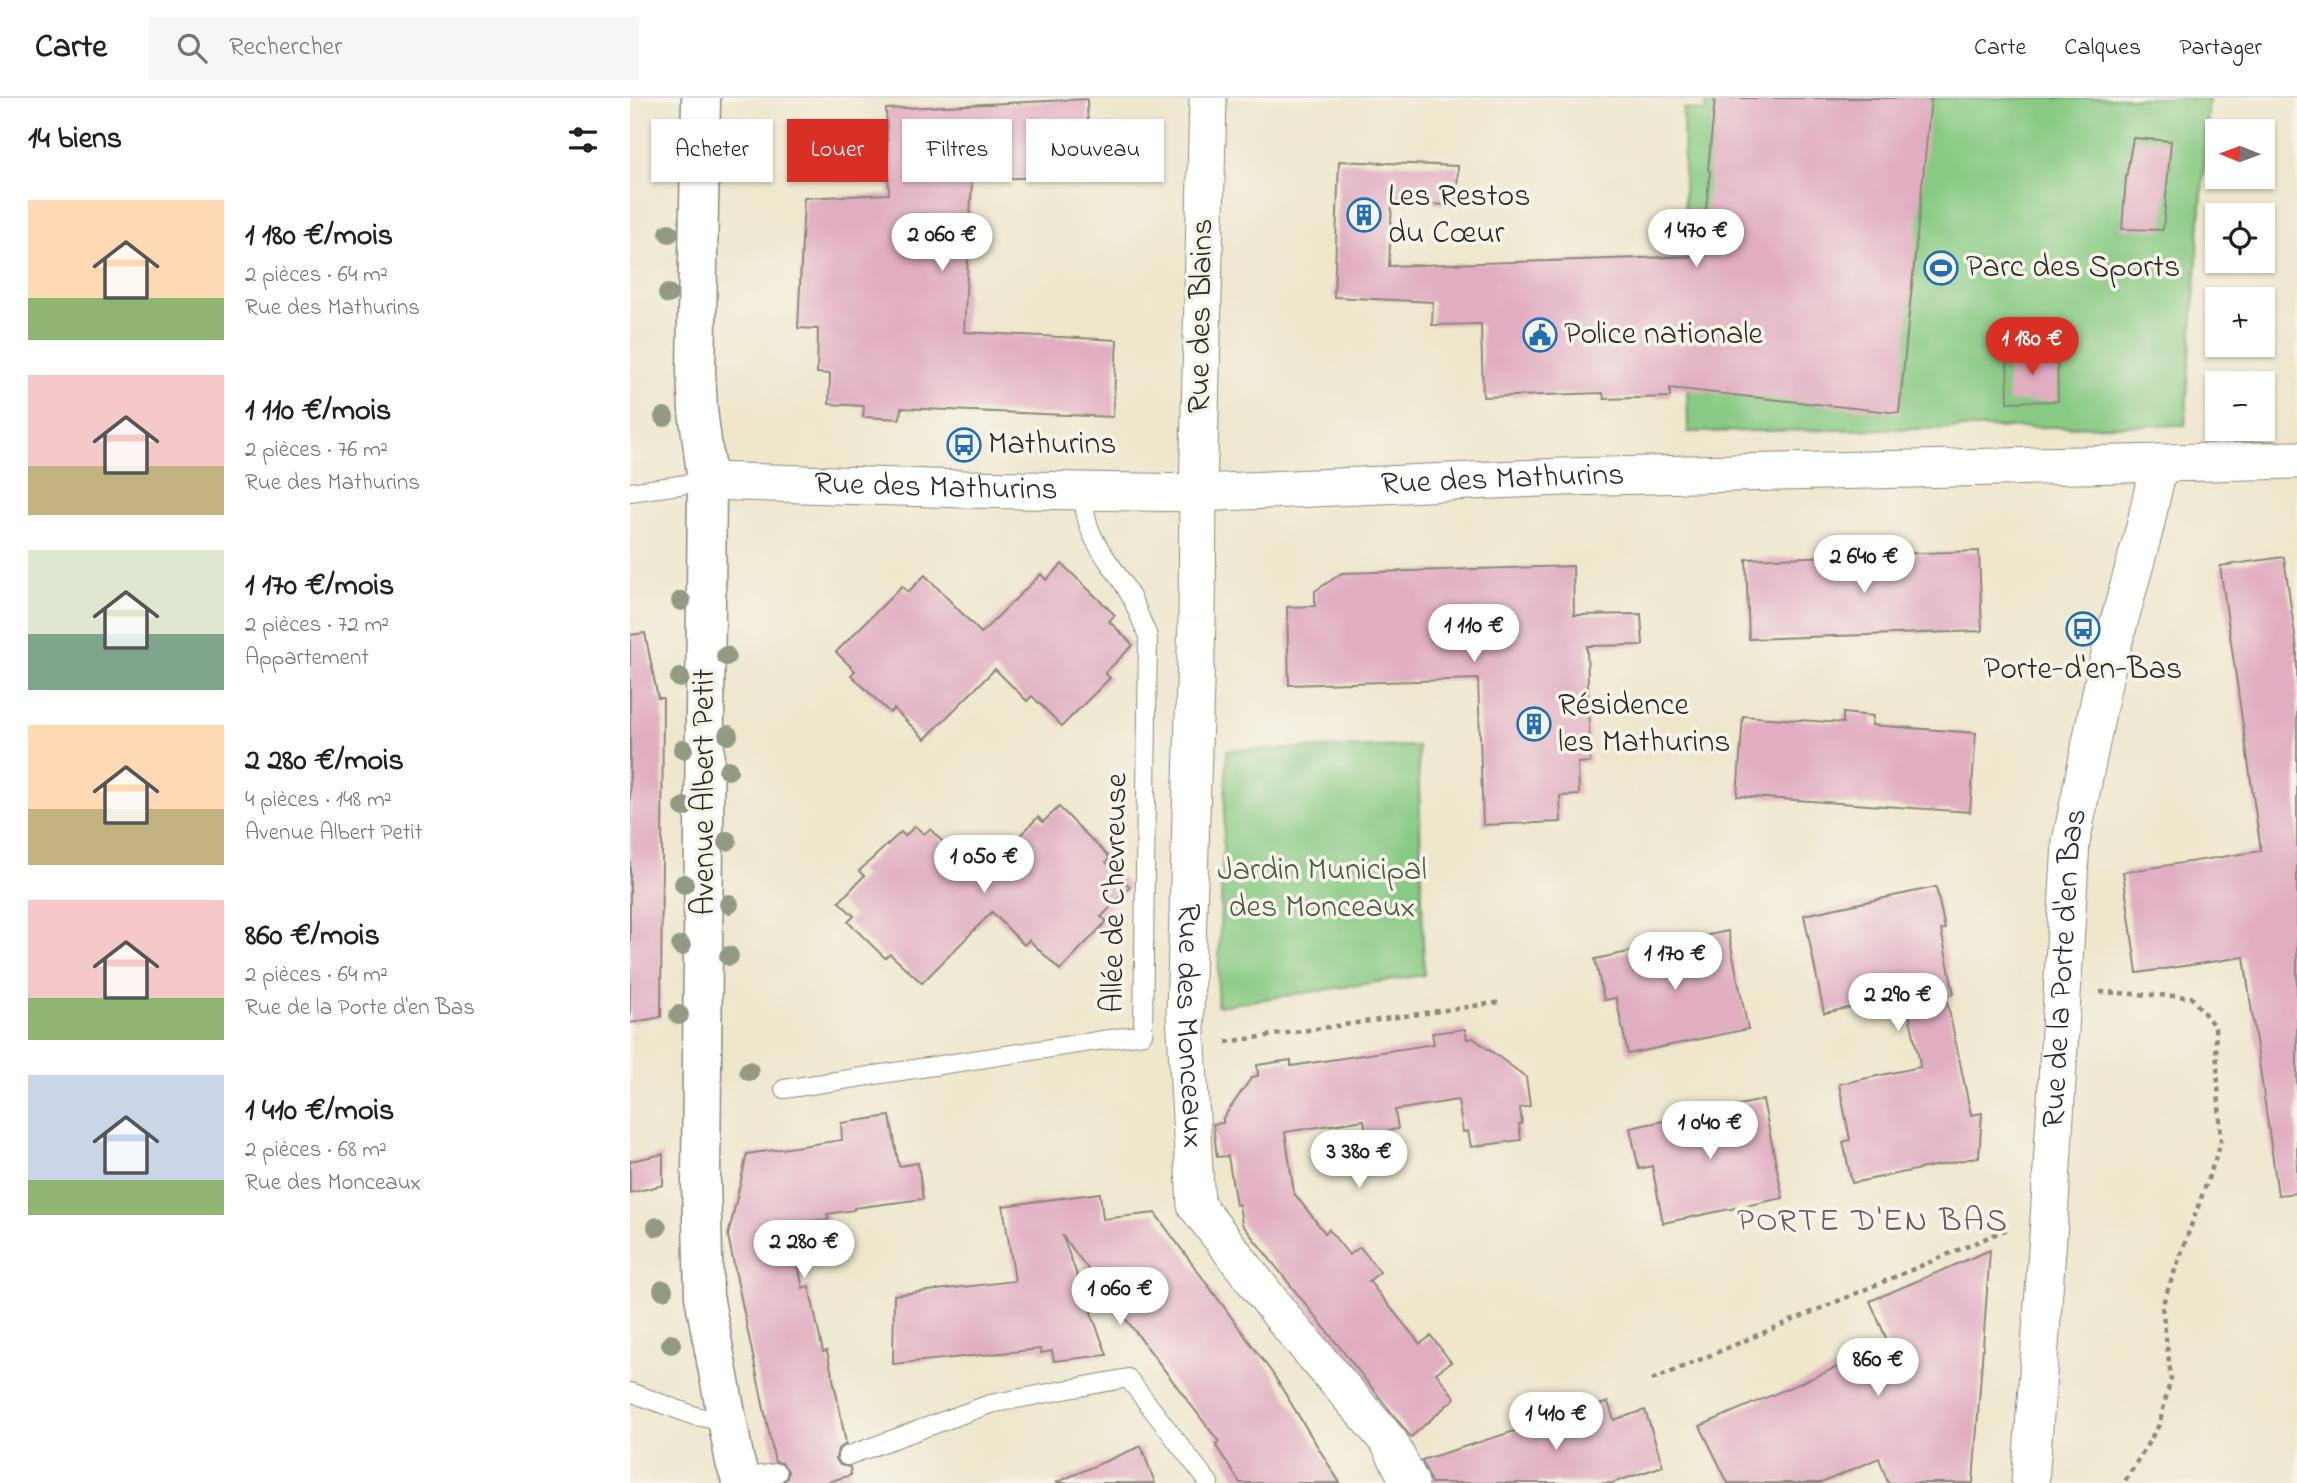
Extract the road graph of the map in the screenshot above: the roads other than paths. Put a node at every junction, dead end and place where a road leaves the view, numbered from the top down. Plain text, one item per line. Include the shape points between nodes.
1 (701, 98) edge
2 (1208, 98) edge
3 (2297, 460) edge
4 (2159, 463) junction
5 (707, 481) junction
6 (1083, 490) junction
7 (630, 492) edge
8 (1198, 493) junction
9 (784, 1088) dead end
10 (630, 1392) edge
11 (727, 1422) junction
12 (847, 1456) dead end
13 (753, 1478) edge
14 (1209, 1483) edge
15 (1410, 1483) edge
16 (2030, 1483) edge

1 - 5 main road, Avenue Albert Petit via 696,372
2 - 8 street, Rue des Blains
3 - 4 street, Rue des Mathurins
4 - 8 street, Rue des Mathurins via 1574,477
4 - 16 street, Rue de la Porte d'en Bas via 2105,673 2071,842
5 - 6 street, Rue des Mathurins
5 - 7 lane
5 - 11 main road, Avenue Albert Petit via 702,1206 704,1296
6 - 8 street, Rue des Mathurins
6 - 9 lane, Allée de Chevreuse via 1084,514 1094,542 1131,596 1148,636 1143,1034
8 - 15 street, Rue des Monceaux via 1185,1012 1196,1205 1287,1324 1388,1442
10 - 11 lane via 695,1416
11 - 13 main road, Avenue Albert Petit
12 - 14 lane via 990,1404 1128,1378

